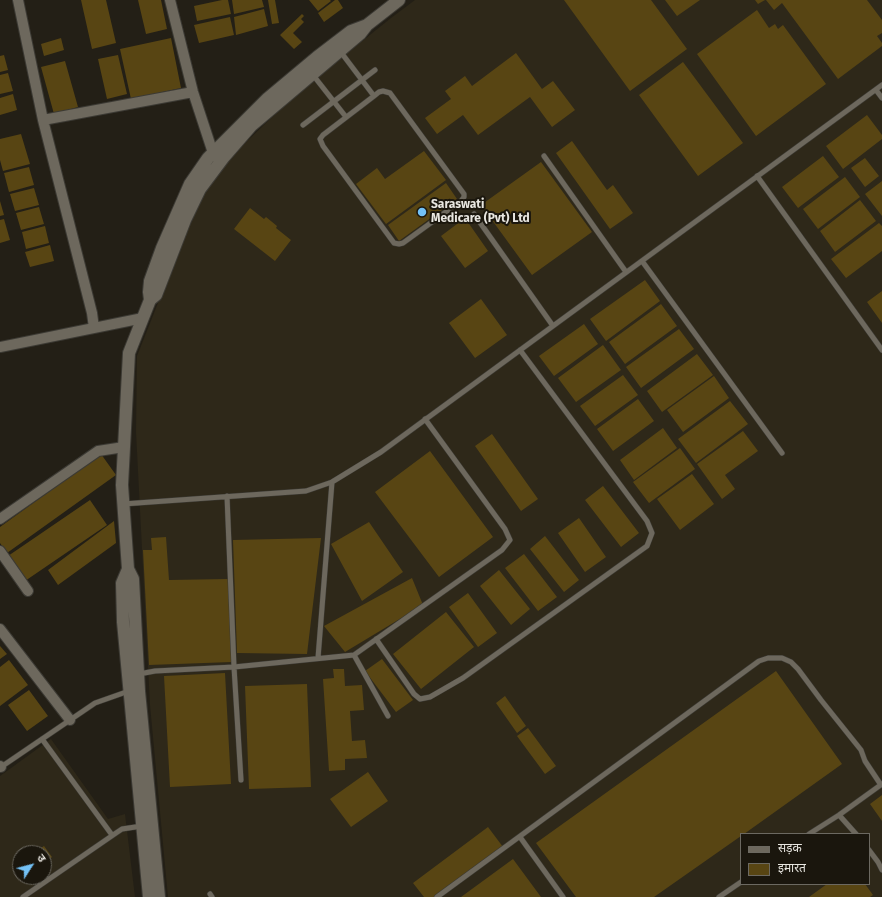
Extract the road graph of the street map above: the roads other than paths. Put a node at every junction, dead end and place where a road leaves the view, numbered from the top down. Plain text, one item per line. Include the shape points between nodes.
1 (18, 0) edge
2 (170, 0) edge
3 (395, 1) edge
4 (367, 25) junction
5 (340, 51) junction
6 (375, 70) dead end
7 (313, 75) junction
8 (362, 80) junction
9 (882, 85) edge
10 (876, 90) junction
11 (193, 92) junction
12 (374, 96) junction
13 (882, 98) edge
14 (334, 101) junction
15 (346, 117) junction
16 (43, 120) junction
17 (303, 126) dead end
18 (212, 153) junction
19 (544, 156) dead end
20 (757, 176) junction
21 (474, 214) dead end
22 (642, 261) junction
23 (626, 272) junction
24 (150, 300) junction
25 (143, 318) junction
26 (553, 326) junction
27 (94, 328) junction
28 (0, 346) edge
29 (520, 350) junction
30 (882, 350) edge
31 (425, 419) junction
32 (124, 447) junction
33 (782, 453) dead end
34 (332, 482) junction
35 (227, 496) junction
36 (123, 504) junction
37 (0, 519) edge
38 (0, 551) edge
39 (128, 569) junction
40 (28, 591) dead end
41 (0, 629) edge
42 (376, 639) junction
43 (354, 655) junction
44 (318, 658) junction
45 (234, 667) junction
46 (138, 674) junction
47 (134, 691) junction
48 (388, 716) dead end
49 (70, 720) junction
50 (42, 739) junction
51 (0, 767) edge
52 (241, 780) dead end
53 (881, 784) edge
54 (838, 815) junction
55 (142, 826) junction
56 (811, 833) edge
57 (855, 833) edge
58 (112, 835) junction
59 (520, 837) junction
60 (870, 851) edge
61 (882, 870) edge
62 (740, 883) edge
63 (23, 897) edge
64 (149, 897) edge
65 (159, 897) edge
66 (437, 897) edge
67 (563, 897) edge
68 (719, 897) edge

1 - 16 street
2 - 11 street
3 - 4 street
4 - 5 street
4 - 18 street via 351,31 317,57 268,98
5 - 7 street
5 - 8 lane
6 - 8 lane
7 - 14 lane
7 - 24 street via 250,126 200,189 156,295
8 - 12 lane
8 - 14 lane
9 - 10 lane
10 - 13 lane
10 - 20 lane
11 - 16 street
11 - 18 street
12 - 15 lane
12 - 15 lane via 379,92 390,93 464,194 462,201 403,243 394,243 321,142 323,135
14 - 15 lane
14 - 17 lane
16 - 27 street
18 - 24 street via 190,184 170,229 150,281
19 - 23 lane
20 - 22 lane
20 - 30 lane
21 - 26 lane
22 - 23 lane
22 - 33 lane
23 - 26 lane
24 - 25 street
25 - 27 street
25 - 32 street via 129,353
26 - 29 lane
27 - 28 street
29 - 31 lane
29 - 42 lane via 647,520 652,533 647,546 463,678 430,698 420,699 414,694
31 - 34 lane via 381,452
31 - 42 lane via 505,529 510,540 502,550
32 - 36 street
32 - 37 street via 98,451
34 - 35 lane via 306,491
34 - 44 lane
35 - 36 lane
35 - 45 lane
36 - 39 street
38 - 40 street
39 - 46 street via 133,579
39 - 47 street via 122,583 123,622
41 - 49 street
42 - 43 lane
43 - 44 lane
43 - 48 lane
44 - 45 lane
45 - 46 lane
45 - 52 lane
46 - 47 street
47 - 49 lane via 95,703
47 - 55 street
47 - 65 street
49 - 50 lane
50 - 51 lane
50 - 58 lane
53 - 54 lane
53 - 59 lane via 854,740 798,669 782,658 768,658 759,661
54 - 56 lane
54 - 57 lane
55 - 58 lane
55 - 64 street
58 - 63 lane
59 - 66 lane
59 - 67 lane
60 - 61 lane
62 - 68 lane

